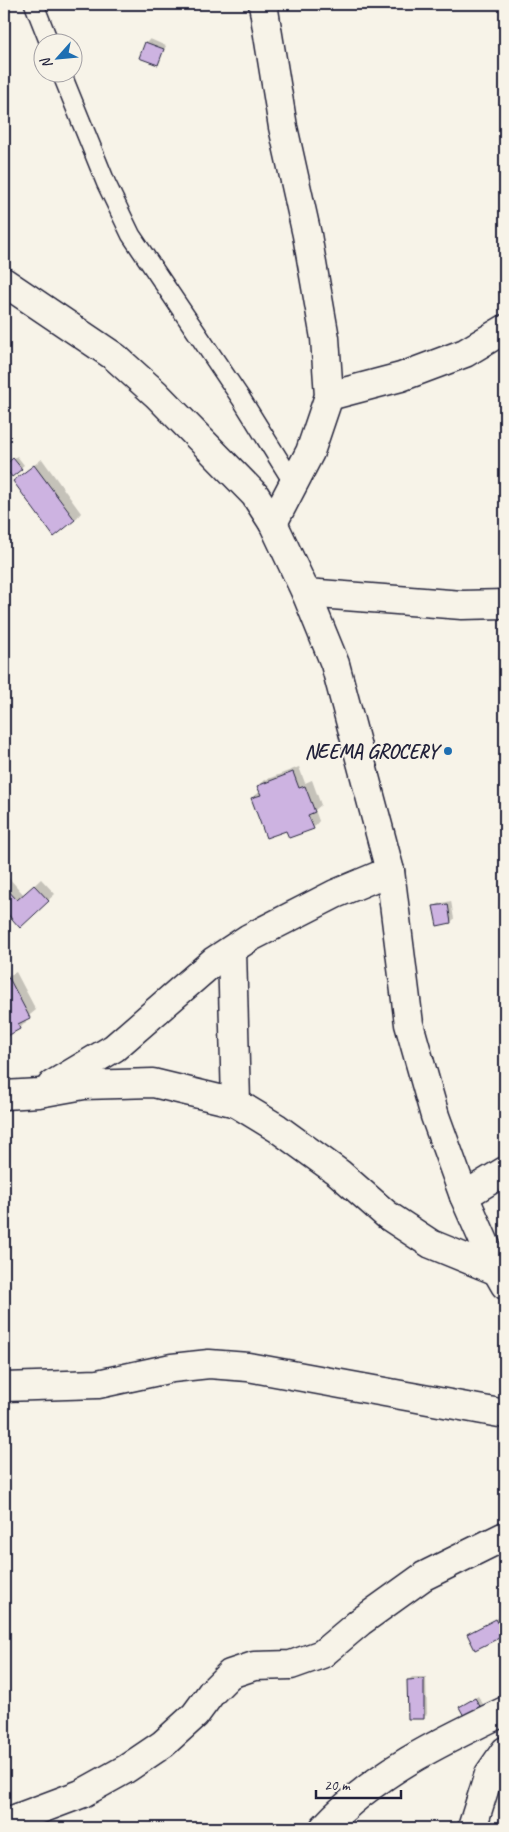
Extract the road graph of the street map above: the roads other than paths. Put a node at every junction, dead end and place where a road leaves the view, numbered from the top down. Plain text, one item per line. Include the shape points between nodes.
1 (34, 4) edge
2 (263, 4) edge
3 (45, 32) edge
4 (65, 82) edge
5 (4, 282) edge
6 (505, 329) edge
7 (330, 396) junction
8 (294, 484) junction
9 (273, 523) junction
10 (306, 593) junction
11 (505, 604) edge
12 (390, 871) junction
13 (232, 950) junction
14 (39, 1093) junction
15 (4, 1094) edge
16 (236, 1103) junction
17 (505, 1171) edge
18 (464, 1196) junction
19 (501, 1278) edge
20 (4, 1387) edge
21 (505, 1414) edge
22 (505, 1536) edge
23 (505, 1712) edge
24 (505, 1751) edge
25 (4, 1823) edge
26 (324, 1828) edge
27 (472, 1828) edge

1 - 3 lane
2 - 7 street via 283,127 325,338
4 - 8 lane via 106,183 131,234
5 - 9 street via 115,357 205,443 255,496
6 - 7 street via 465,353 401,377
7 - 8 street via 310,452
8 - 9 street
9 - 10 street
10 - 11 street via 462,605
10 - 12 street via 335,664
12 - 13 street via 335,894
12 - 18 street via 409,1024 435,1116
13 - 14 street via 214,961 114,1048
13 - 16 street
14 - 15 street
14 - 16 street via 84,1085 153,1083
16 - 19 street via 277,1128 338,1173 387,1215 431,1244
17 - 18 street
18 - 19 street
20 - 21 street via 98,1384 172,1368 209,1364 248,1367
22 - 25 street via 424,1576 322,1654 291,1665 254,1666 230,1674 195,1715 163,1744 126,1769 81,1794
23 - 26 street via 457,1734 369,1785
24 - 27 street via 489,1774

